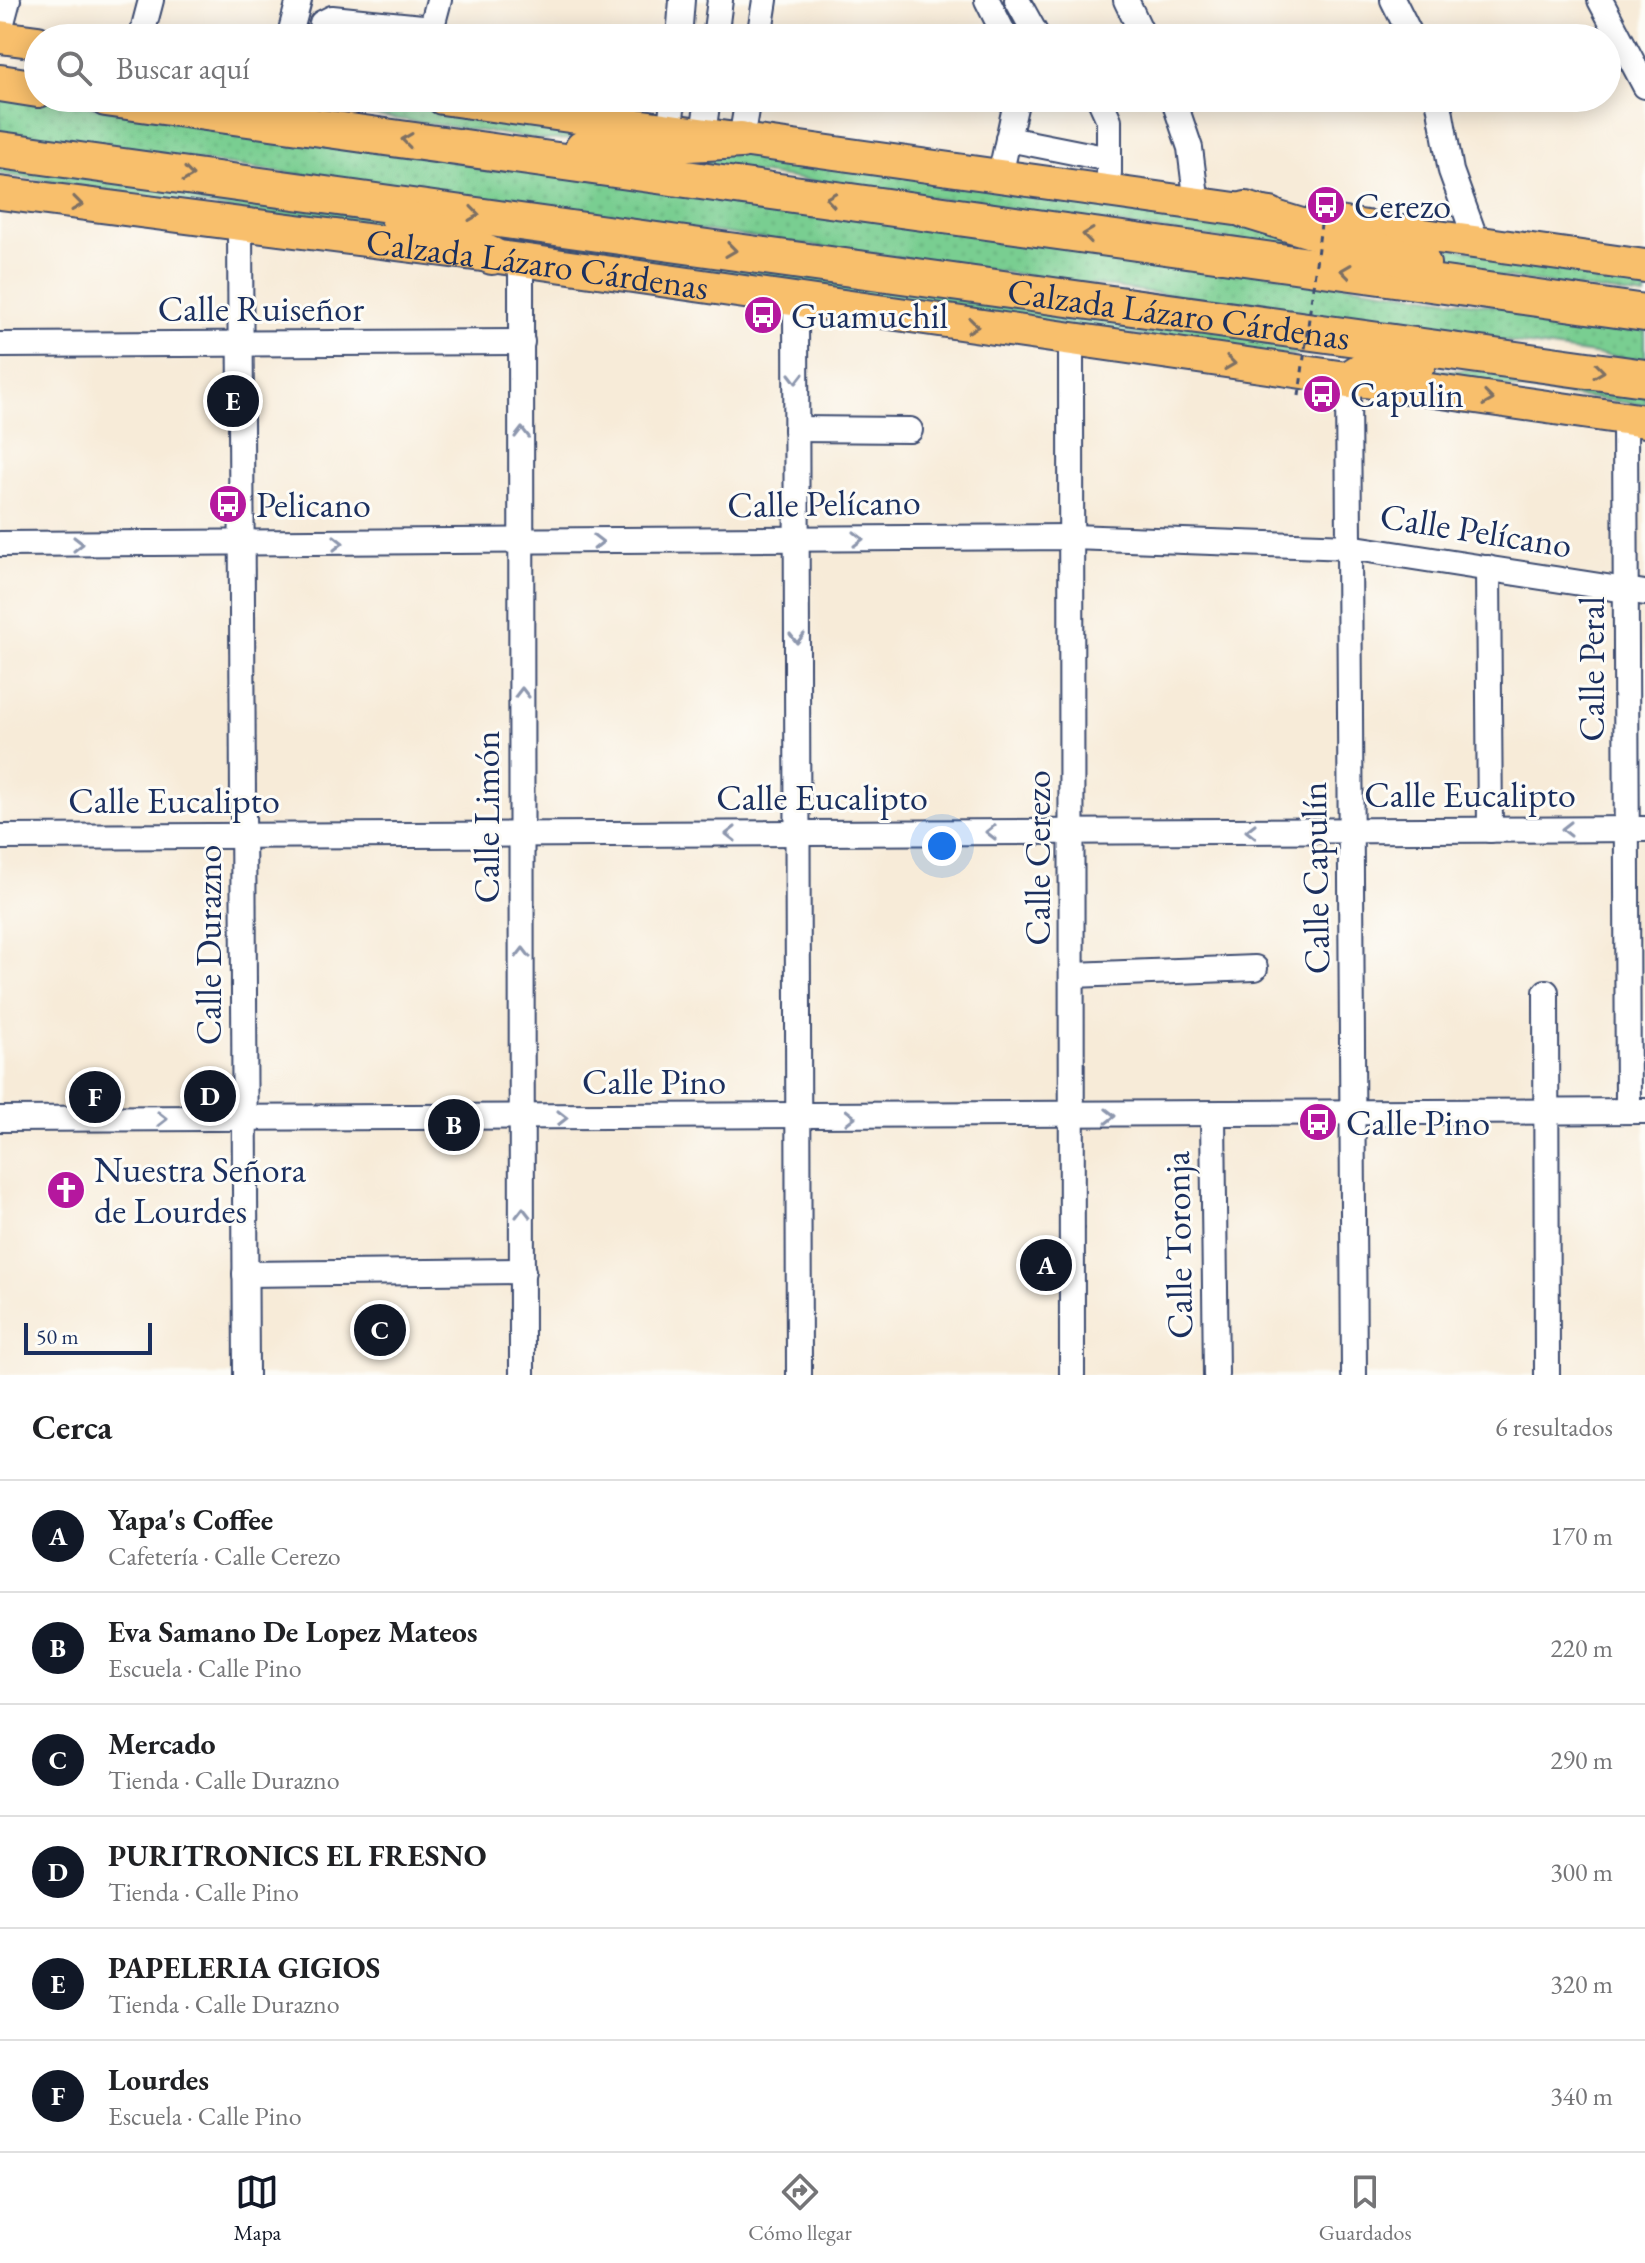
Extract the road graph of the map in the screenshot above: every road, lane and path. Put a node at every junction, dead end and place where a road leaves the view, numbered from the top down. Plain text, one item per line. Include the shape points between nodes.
1 (8, 0) edge
2 (151, 0) edge
3 (299, 0) edge
4 (439, 0) edge
5 (682, 0) edge
6 (720, 0) edge
7 (765, 0) edge
8 (987, 0) edge
9 (1017, 0) edge
10 (1126, 0) edge
11 (1393, 0) edge
12 (1600, 0) edge
13 (145, 24) edge
14 (293, 24) edge
15 (322, 24) edge
16 (372, 24) edge
17 (433, 24) edge
18 (680, 24) edge
19 (717, 24) edge
20 (761, 24) edge
21 (999, 24) edge
22 (1028, 24) edge
23 (1137, 24) edge
24 (1405, 24) edge
25 (1613, 24) edge
26 (0, 30) edge
27 (0, 37) edge
28 (24, 40) edge
29 (1621, 40) edge
30 (0, 83) edge
31 (1645, 86) edge
32 (24, 87) edge
33 (206, 112) edge
34 (643, 112) edge
35 (706, 112) edge
36 (746, 112) edge
37 (1014, 112) edge
38 (1105, 112) edge
39 (1178, 112) edge
40 (1440, 112) edge
41 (672, 114) edge
42 (703, 134) junction
43 (1008, 139) junction
44 (741, 140) junction
45 (0, 150) edge
46 (505, 154) junction
47 (1109, 159) junction
48 (1000, 176) junction
49 (1109, 191) junction
50 (0, 193) edge
51 (356, 197) junction
52 (1324, 201) dead end
53 (1197, 204) junction
54 (1246, 210) junction
55 (240, 226) junction
56 (1477, 243) junction
57 (506, 258) junction
58 (1645, 266) edge
59 (1527, 297) junction
60 (796, 300) junction
61 (1645, 313) edge
62 (1071, 340) junction
63 (522, 342) junction
64 (0, 345) edge
65 (239, 345) junction
66 (1532, 362) junction
67 (1645, 378) edge
68 (1348, 380) junction
69 (1299, 396) dead end
70 (1635, 420) edge
71 (796, 429) junction
72 (910, 430) dead end
73 (1072, 537) junction
74 (796, 539) junction
75 (240, 542) junction
76 (521, 543) junction
77 (0, 544) edge
78 (1349, 547) junction
79 (1488, 568) junction
80 (1636, 592) edge
81 (1636, 829) edge
82 (1490, 830) junction
83 (1350, 831) junction
84 (1072, 832) junction
85 (798, 833) junction
86 (243, 835) junction
87 (522, 835) junction
88 (0, 837) edge
89 (1255, 968) dead end
90 (1073, 975) junction
91 (1546, 992) dead end
92 (1636, 1111) edge
93 (1546, 1112) junction
94 (1354, 1114) junction
95 (1213, 1115) junction
96 (1075, 1116) junction
97 (800, 1117) junction
98 (523, 1118) junction
99 (0, 1119) edge
100 (245, 1119) junction
101 (523, 1271) junction
102 (245, 1274) junction
103 (246, 1375) edge
104 (522, 1375) edge
105 (799, 1375) edge
106 (1072, 1375) edge
107 (1216, 1375) edge
108 (1354, 1375) edge
109 (1547, 1375) edge

1 - 26 street
2 - 13 street
3 - 14 street
4 - 17 street
5 - 18 street
6 - 19 street
7 - 20 street
8 - 21 street
9 - 22 street
10 - 23 street
11 - 24 street
12 - 25 street
15 - 16 street via 332,18
27 - 28 main road
29 - 31 street
30 - 32 highway
46 -> 33 highway, Calzada Lázaro Cárdenas
34 - 41 main road
35 - 42 street
36 - 44 street
37 - 43 street
38 - 47 street
39 - 53 street via 1190,148
40 - 56 street via 1451,171
41 - 42 main road
42 - 44 main road
43 - 47 street
43 - 48 street
44 - 46 highway
44 - 48 main road
45 -> 51 highway, Calzada Lázaro Cárdenas
59 -> 46 highway, Calzada Lázaro Cárdenas
47 - 49 street
48 - 49 main road
49 - 53 main road
50 -> 55 main road, Calzada Lázaro Cárdenas
51 - 57 highway
51 -> 66 highway, Calzada Lázaro Cárdenas
52 - 69 path, bridge
53 - 54 main road
54 - 56 main road
54 - 59 highway
55 - 57 main road, Calzada Lázaro Cárdenas
55 - 65 street, Calle Durazno
56 - 58 main road
57 - 60 main road, Calzada Lázaro Cárdenas
57 - 63 street, Calle Limón
59 - 61 highway, Calzada Lázaro Cárdenas
60 -> 62 main road, Calzada Lázaro Cárdenas
60 -> 71 street
62 -> 68 main road, Calzada Lázaro Cárdenas
62 - 73 street, Calle Cerezo
63 - 65 street, Calle Ruiseñor
76 -> 63 street, Calle Limón
64 - 65 street, Calle Ruiseñor
65 - 75 street, Calle Durazno
66 -> 67 highway, Calzada Lázaro Cárdenas
66 - 68 highway via 1373,364
68 -> 70 main road, Calzada Lázaro Cárdenas
68 - 78 street, Calle Capulín
70 - 80 street, Calle Peral
71 - 72 street
71 - 74 street
74 -> 73 street, Calle Pelícano
73 - 78 street, Calle Pelícano
73 - 84 street, Calle Cerezo
76 -> 74 street, Calle Pelícano
74 -> 85 street
75 -> 76 street, Calle Pelícano
77 -> 75 street, Calle Pelícano
75 - 86 street, Calle Durazno
87 -> 76 street, Calle Limón
78 - 79 street, Calle Pelícano
78 - 83 street, Calle Capulín
79 - 80 street, Calle Pelícano
79 - 82 street
80 - 81 street, Calle Peral
81 -> 82 street, Calle Eucalipto
81 - 92 street, Calle Peral
82 - 83 street, Calle Eucalipto
83 -> 84 street, Calle Eucalipto
83 - 94 street, Calle Capulín
84 -> 85 street, Calle Eucalipto
84 - 90 street, Calle Cerezo
85 -> 87 street, Calle Eucalipto
85 - 97 street
86 - 87 street, Calle Eucalipto
86 - 88 street, Calle Eucalipto
86 - 100 street, Calle Durazno
98 -> 87 street, Calle Limón
89 - 90 street
90 - 96 street, Calle Cerezo
91 - 93 street
92 - 93 street, Calle Pino
93 - 94 street, Calle Pino
93 - 109 street
94 - 95 street, Calle Pino
94 - 108 street, Calle Capulín
96 -> 95 street, Calle Pino
95 - 107 street, Calle Toronja
97 -> 96 street, Calle Pino
96 - 106 street, Calle Cerezo
98 -> 97 street, Calle Pino
97 - 105 street
98 - 100 street, Calle Pino
101 -> 98 street, Calle Limón
99 -> 100 street, Calle Pino
100 - 102 street, Calle Durazno
101 - 102 street
101 - 104 street, Calle Limón
102 - 103 street, Calle Durazno

